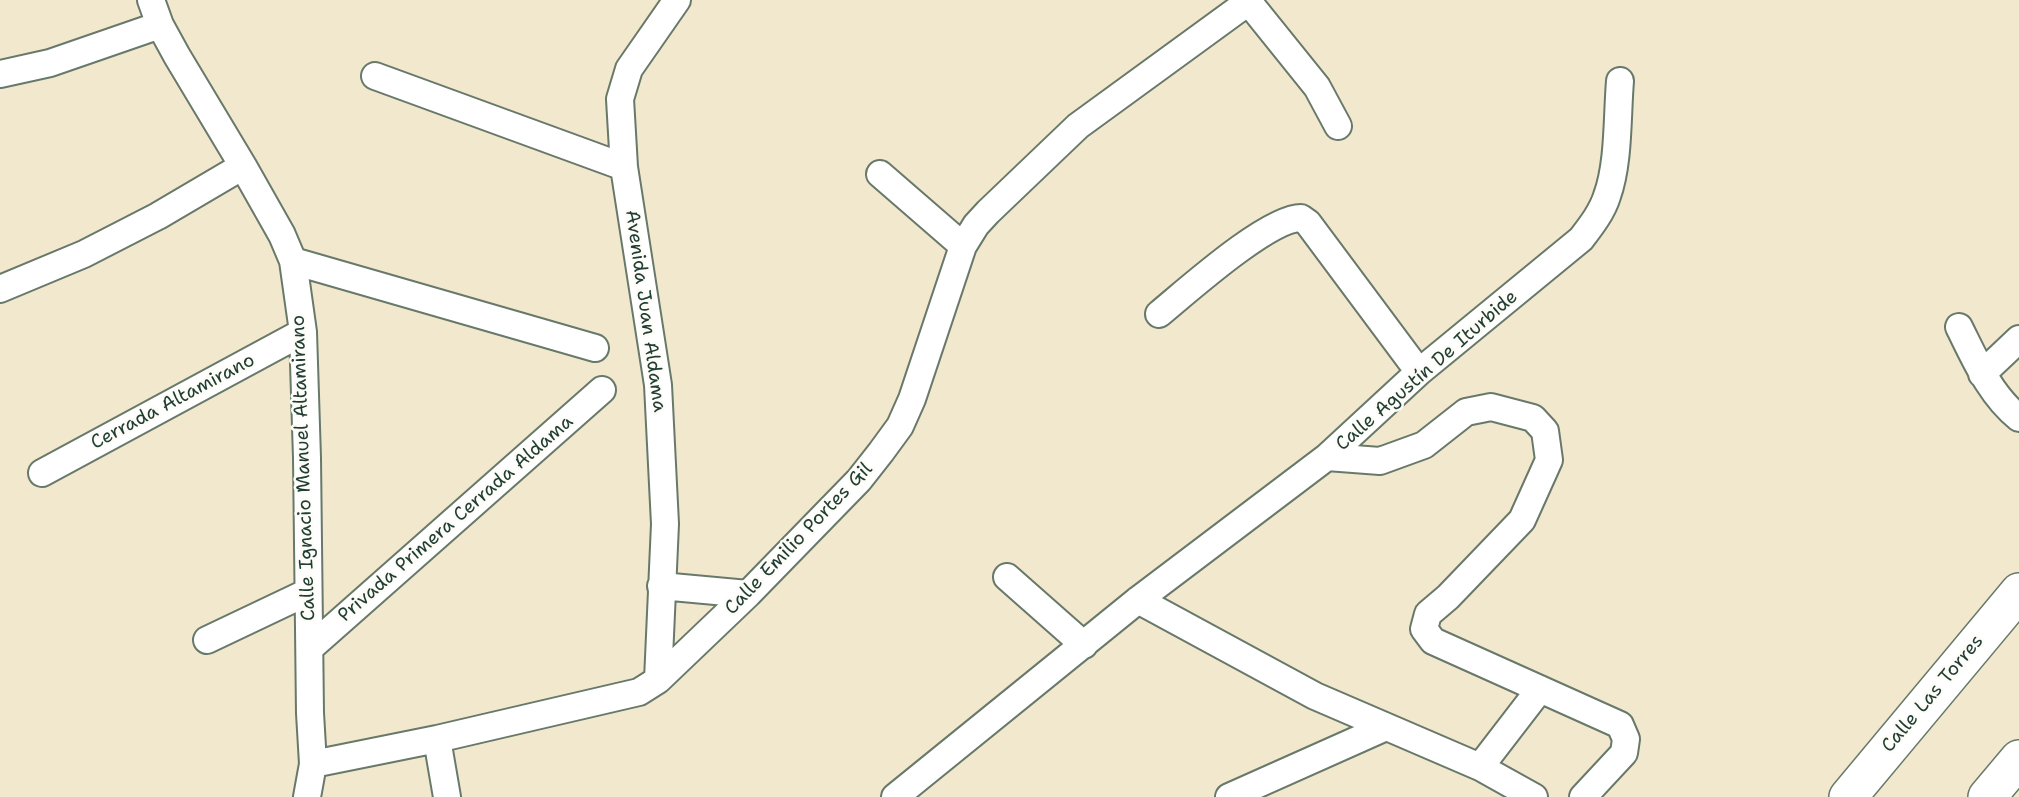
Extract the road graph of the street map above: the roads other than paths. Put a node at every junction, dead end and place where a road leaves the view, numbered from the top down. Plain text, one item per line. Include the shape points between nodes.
1 (151, 0) edge
2 (677, 0) edge
3 (1249, 0) edge
4 (160, 25) junction
5 (0, 74) edge
6 (375, 76) dead end
7 (1620, 81) dead end
8 (1338, 126) dead end
9 (243, 166) junction
10 (624, 167) junction
11 (880, 174) dead end
12 (963, 246) junction
13 (293, 261) junction
14 (0, 289) edge
15 (1159, 314) dead end
16 (1959, 327) dead end
17 (303, 332) junction
18 (2019, 339) edge
19 (595, 348) dead end
20 (1419, 372) junction
21 (1982, 374) junction
22 (602, 390) dead end
23 (2019, 418) edge
24 (1327, 457) junction
25 (42, 473) dead end
26 (1007, 577) dead end
27 (661, 586) junction
28 (308, 592) junction
29 (2019, 592) edge
30 (748, 594) junction
31 (1138, 600) junction
32 (207, 640) dead end
33 (1084, 645) junction
34 (310, 648) junction
35 (659, 680) junction
36 (1540, 689) junction
37 (1386, 727) junction
38 (437, 738) junction
39 (2019, 759) edge
40 (313, 764) junction
41 (1480, 767) junction
42 (307, 797) edge
43 (447, 797) edge
44 (895, 797) edge
45 (1229, 797) edge
46 (1534, 797) edge
47 (1583, 797) edge
48 (1848, 797) edge
49 (1987, 797) edge

1 - 4 street, Calle Ignacio Manuel Altamirano
2 - 10 street, Avenida Juan Aldama via 623,83
3 - 8 street via 1317,88
3 - 12 street, Calle Emilio Portes Gil via 1078,126 988,212
4 - 5 street via 50,63
4 - 9 street, Calle Ignacio Manuel Altamirano
6 - 10 street
7 - 20 street, Calle Agustín De Iturbide via 1613,175 1597,218 1563,256
9 - 13 street, Calle Ignacio Manuel Altamirano
9 - 14 street via 84,254
10 - 27 street, Avenida Juan Aldama via 658,386 665,524
11 - 12 street
12 - 30 street, Calle Emilio Portes Gil via 900,426 859,481
13 - 17 street, Calle Ignacio Manuel Altamirano
13 - 19 street
15 - 20 street via 1256,239 1284,221 1301,218
16 - 21 street
17 - 25 street, Cerrada Altamirano
17 - 28 street, Calle Ignacio Manuel Altamirano
18 - 21 street
20 - 24 street, Calle Agustín De Iturbide
21 - 23 street
22 - 34 street, Privada Primera Cerrada Aldama
24 - 31 street, Calle Agustín De Iturbide
24 - 36 street via 1380,461 1424,445 1466,412 1491,407 1533,418 1539,424 1545,431 1549,460 1522,520 1428,614 1424,629 1433,641
26 - 33 street
27 - 30 street
27 - 35 street, Avenida Juan Aldama
28 - 32 street
28 - 34 street, Calle Ignacio Manuel Altamirano
29 - 48 main road, Calle Las Torres
30 - 35 street, Calle Emilio Portes Gil
31 - 33 street, Calle Agustín De Iturbide
31 - 37 street via 1315,696
33 - 44 street, Calle Agustín De Iturbide
34 - 40 street, Calle Ignacio Manuel Altamirano
35 - 38 street, Calle Emilio Portes Gil via 639,692
36 - 41 street
36 - 47 street via 1620,725 1626,739 1624,753
37 - 41 street
37 - 45 street
38 - 40 street, Calle Emilio Portes Gil
38 - 43 street
39 - 49 main road
40 - 42 street, Calle Ignacio Manuel Altamirano
41 - 46 street

